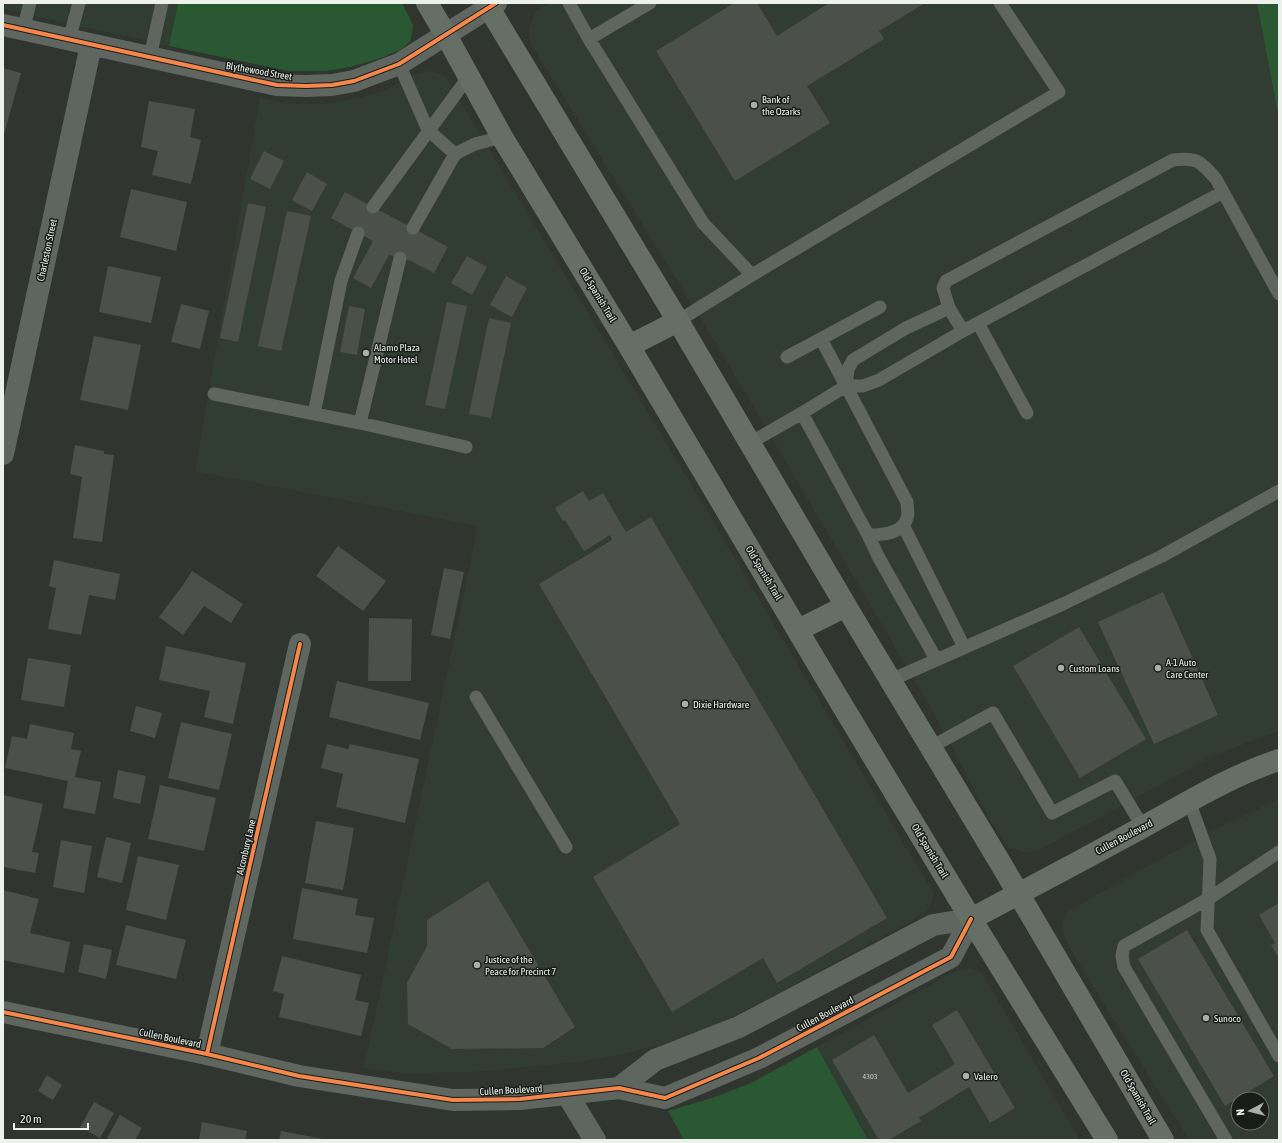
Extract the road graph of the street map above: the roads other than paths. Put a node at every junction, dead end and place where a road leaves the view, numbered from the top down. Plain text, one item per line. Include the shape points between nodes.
1 (30, 3) edge
2 (79, 3) edge
3 (162, 3) edge
4 (427, 3) edge
5 (569, 3) edge
6 (650, 3) edge
7 (1000, 3) edge
8 (490, 5) edge
9 (13, 27) edge
10 (446, 35) junction
11 (589, 39) junction
12 (69, 40) junction
13 (91, 45) junction
14 (150, 57) junction
15 (399, 64) junction
16 (469, 76) junction
17 (428, 130) junction
18 (502, 136) junction
19 (455, 154) junction
20 (1223, 192) junction
21 (373, 207) dead end
22 (413, 228) dead end
23 (358, 233) dead end
24 (400, 258) dead end
25 (752, 275) junction
26 (1279, 294) edge
27 (880, 307) dead end
28 (949, 308) junction
29 (678, 322) junction
30 (978, 323) junction
31 (963, 331) junction
32 (821, 339) junction
33 (629, 346) junction
34 (787, 357) dead end
35 (846, 386) junction
36 (214, 394) dead end
37 (802, 413) junction
38 (1027, 413) dead end
39 (314, 414) junction
40 (360, 423) junction
41 (750, 443) junction
42 (466, 447) dead end
43 (3, 454) edge
44 (1279, 491) edge
45 (902, 525) junction
46 (868, 535) junction
47 (846, 606) junction
48 (798, 630) junction
49 (300, 644) dead end
50 (964, 647) junction
51 (936, 659) junction
52 (890, 680) junction
53 (476, 697) dead end
54 (931, 747) junction
55 (1279, 760) edge
56 (1189, 801) junction
57 (1143, 827) junction
58 (566, 848) dead end
59 (1279, 852) edge
60 (1019, 894) junction
61 (1208, 899) junction
62 (971, 919) junction
63 (3, 1012) edge
64 (207, 1054) junction
65 (1279, 1056) edge
66 (619, 1088) junction
67 (568, 1094) junction
68 (595, 1140) edge
69 (1107, 1140) edge
70 (1163, 1140) edge
71 (1226, 1140) edge

1 - 9 lane
2 - 12 lane
3 - 14 lane
4 - 10 main road, Old Spanish Trail
5 - 11 lane
6 - 11 lane
7 - 25 lane via 1059,92
8 - 10 street, Blythewood Street
8 - 29 main road, Old Spanish Trail
9 - 12 street, Blythewood Street
10 - 15 street, Blythewood Street
10 - 16 main road, Old Spanish Trail
11 - 25 lane via 703,223
12 - 13 street, Blythewood Street
13 - 14 street, Blythewood Street
13 - 43 street, Charleston Street
14 - 15 street, Blythewood Street via 277,85 306,86 354,81
15 - 17 lane
16 - 17 lane
16 - 18 main road, Old Spanish Trail
17 - 19 lane
17 - 21 lane
18 - 19 lane via 475,144
18 - 33 main road, Old Spanish Trail
19 - 22 lane
20 - 26 lane
20 - 28 lane via 1202,163 1188,158 1173,160 946,281 943,288
20 - 30 lane
23 - 39 lane via 341,281
24 - 40 lane
25 - 29 lane
27 - 32 lane
28 - 31 lane
28 - 35 lane via 906,328 853,360 848,369
29 - 33 main road
29 - 41 main road, Old Spanish Trail
30 - 31 lane
30 - 38 lane
31 - 35 lane via 879,380 863,386
32 - 34 lane
32 - 35 lane
33 - 48 main road, Old Spanish Trail
35 - 37 lane
35 - 45 lane via 907,502 907,519
36 - 39 lane
37 - 41 lane
37 - 46 lane
39 - 40 lane
40 - 42 lane
41 - 47 main road, Old Spanish Trail
44 - 50 lane via 1162,556 1063,604
45 - 46 lane via 892,533
45 - 50 lane
46 - 51 lane
47 - 48 main road
47 - 52 main road, Old Spanish Trail
48 - 62 main road, Old Spanish Trail
49 - 64 street, Alconbury Lane
50 - 51 lane
51 - 52 lane
52 - 54 main road, Old Spanish Trail
53 - 58 lane
54 - 57 lane via 993,713 1052,813 1116,781
54 - 60 main road, Old Spanish Trail
55 - 56 main road, Cullen Boulevard via 1214,787
56 - 57 main road, Cullen Boulevard
56 - 61 lane via 1210,858
57 - 60 main road, Cullen Boulevard
59 - 61 lane
60 - 62 main road, Cullen Boulevard
60 - 70 main road, Old Spanish Trail
61 - 65 lane via 1207,930
61 - 71 lane via 1124,946 1122,956 1124,967
62 - 66 street, Cullen Boulevard via 933,925 739,1028 655,1060
62 - 66 street, Cullen Boulevard via 951,957 759,1058 665,1098
62 - 69 main road, Old Spanish Trail
63 - 64 street, Cullen Boulevard
64 - 67 street, Cullen Boulevard via 299,1076 454,1100 520,1099
66 - 67 street, Cullen Boulevard
67 - 68 street

